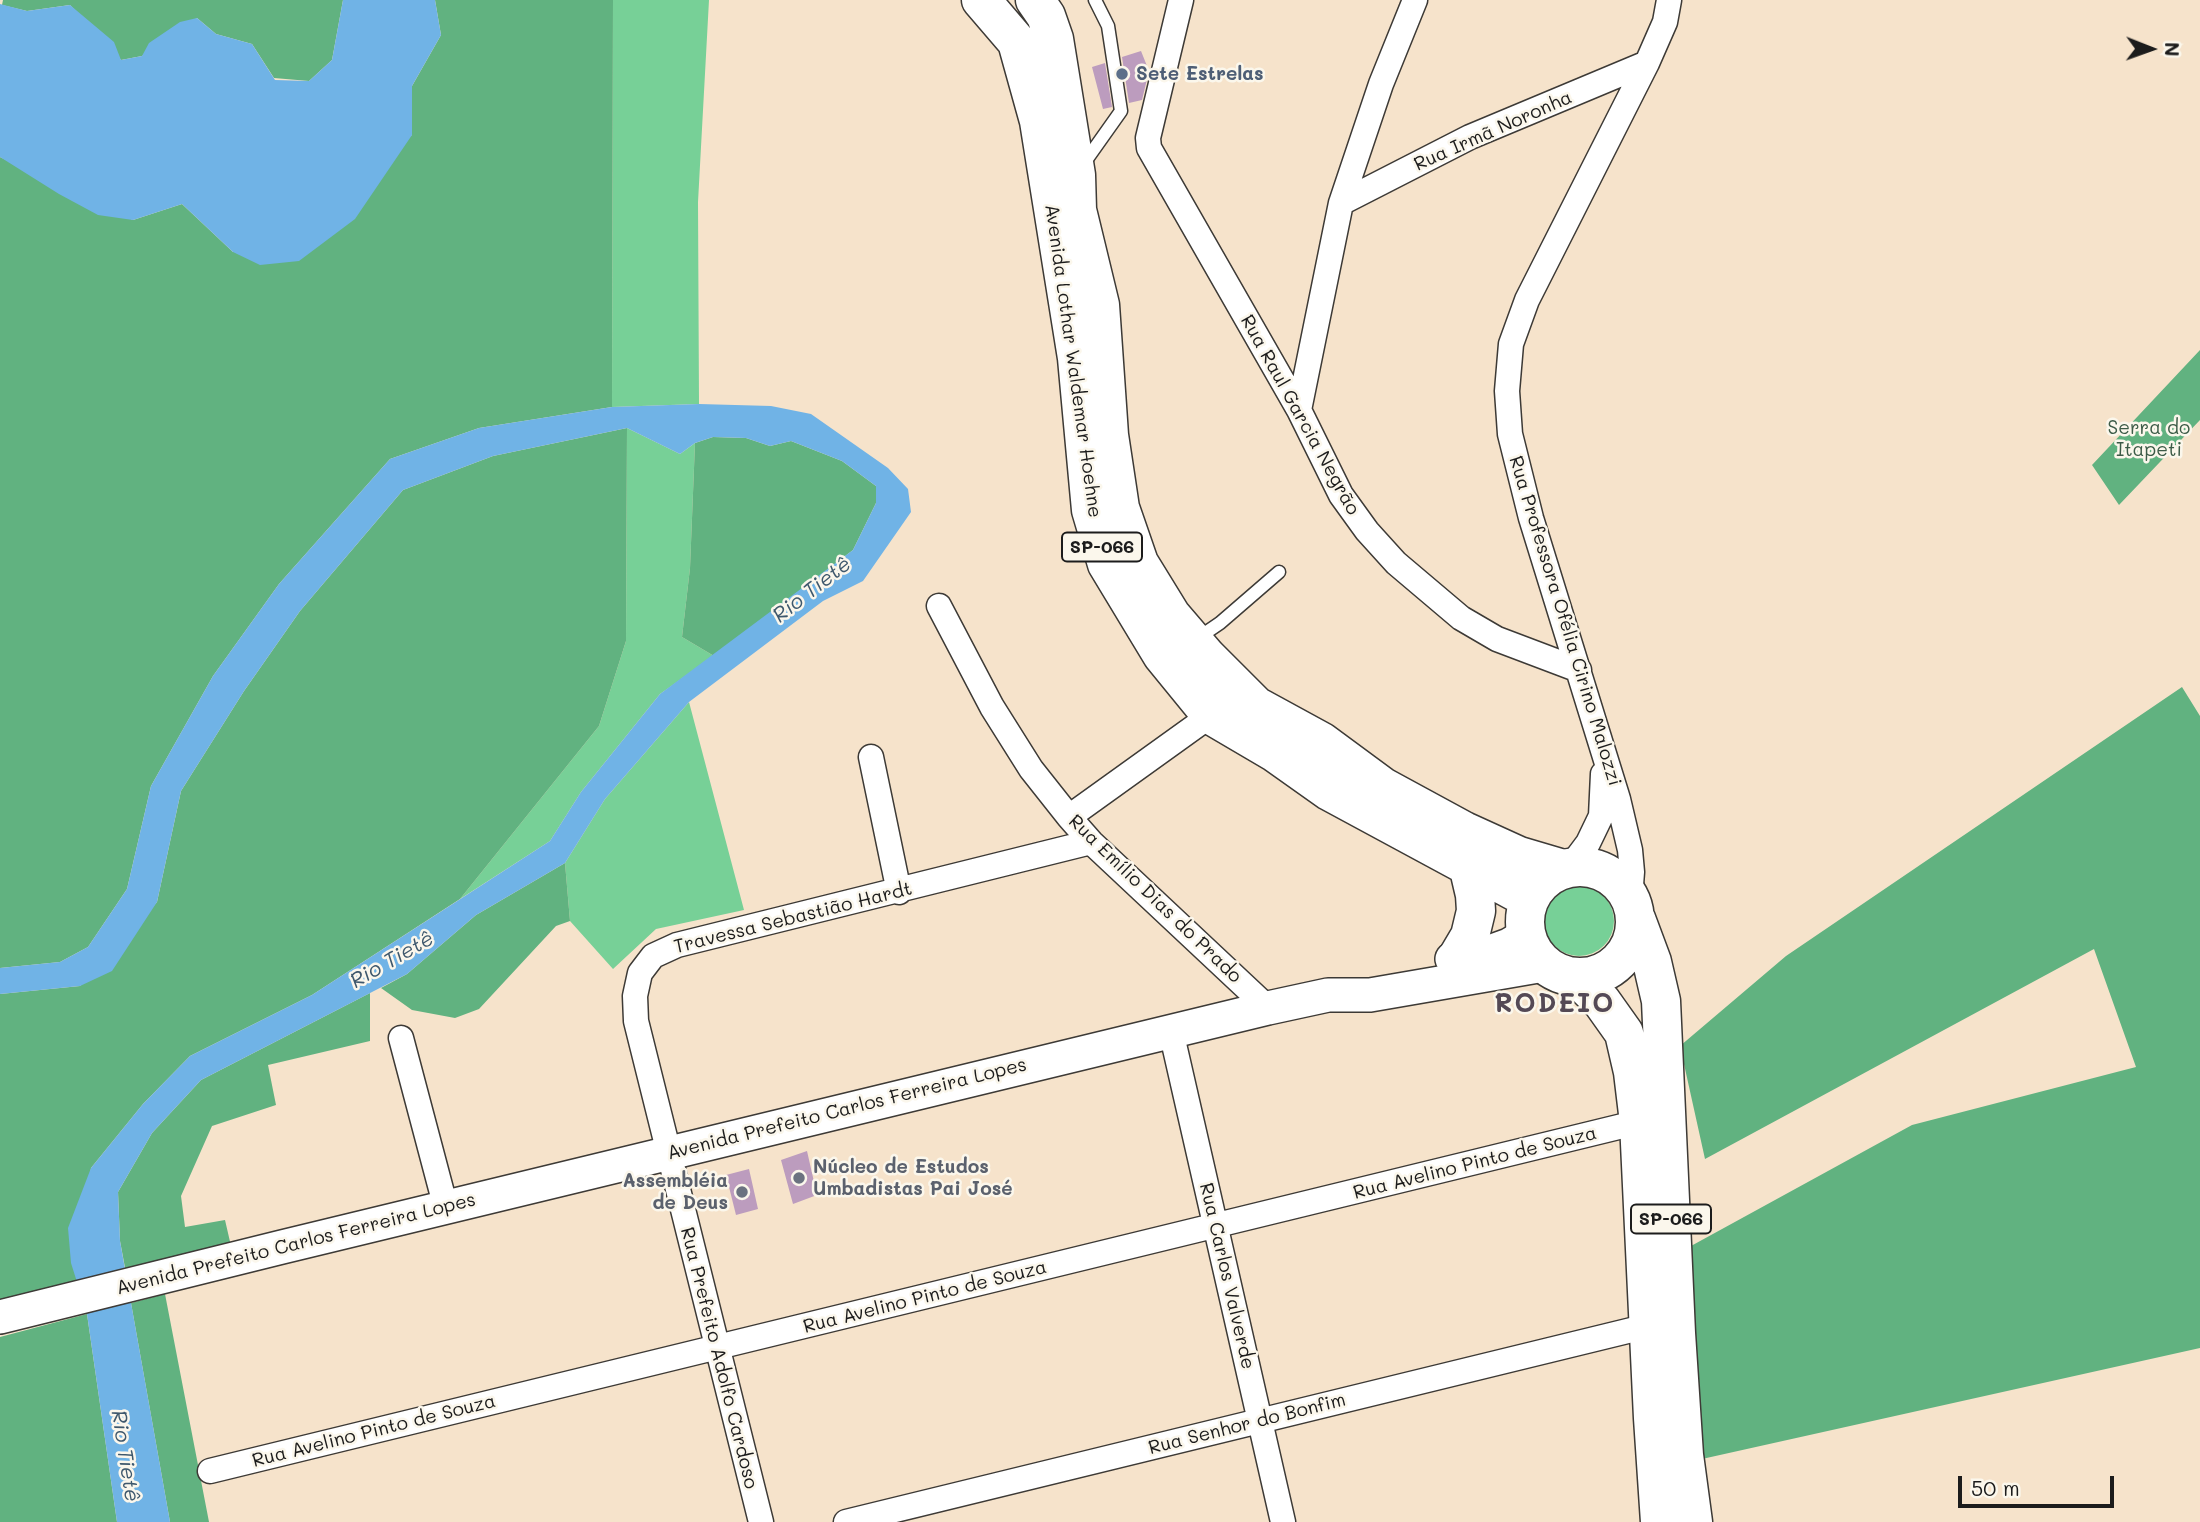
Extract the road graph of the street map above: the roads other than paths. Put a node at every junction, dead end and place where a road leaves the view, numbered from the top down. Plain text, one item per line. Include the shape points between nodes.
1 (981, 0) edge
2 (1035, 0) edge
3 (1061, 0) edge
4 (1095, 0) edge
5 (1181, 0) edge
6 (1415, 0) edge
7 (1669, 0) edge
8 (1054, 39) junction
9 (1647, 63) junction
10 (1076, 175) junction
11 (1340, 203) junction
12 (1298, 410) junction
13 (1279, 572) dead end
14 (939, 606) dead end
15 (1194, 641) junction
16 (1579, 670) junction
17 (1211, 715) junction
18 (1602, 749) junction
19 (870, 757) dead end
20 (1069, 817) junction
21 (1091, 842) junction
22 (1468, 865) junction
23 (1566, 868) junction
24 (899, 892) junction
25 (1633, 909) junction
26 (1544, 944) junction
27 (1457, 958) junction
28 (1328, 995) junction
29 (1268, 1008) junction
30 (1171, 1031) junction
31 (401, 1038) dead end
32 (1639, 1122) junction
33 (667, 1152) junction
34 (446, 1208) junction
35 (1215, 1227) junction
36 (0, 1317) edge
37 (1648, 1326) junction
38 (716, 1347) junction
39 (1261, 1421) junction
40 (210, 1471) dead end
41 (761, 1522) edge
42 (846, 1522) edge
43 (1283, 1522) edge
44 (1661, 1522) edge
45 (1693, 1522) edge

1 - 17 main road, Avenida Lothar Waldemar Hoehne / SP-066 via 1017,41 1040,121 1077,358 1091,510 1107,564 1162,655
2 - 8 main road, Avenida Lothar Waldemar Hoehne / SP-066
3 - 8 street
4 - 10 lane via 1108,26 1121,111
5 - 12 street, Rua Raul Garcia Negrão via 1147,138 1149,148
6 - 11 street
7 - 9 street, Rua Professora Ofélia Cirino Malozzi
8 - 10 main road, Avenida Lothar Waldemar Hoehne / SP-066
9 - 11 street, Rua Irmã Noronha via 1470,137
9 - 16 street, Rua Professora Ofélia Cirino Malozzi via 1527,300 1511,344 1510,434 1531,519
10 - 15 main road, Avenida Lothar Waldemar Hoehne / SP-066 via 1077,211 1100,305 1120,508 1139,563 1171,615
11 - 12 street
12 - 16 street, Rua Raul Garcia Negrão via 1341,495 1395,563 1461,618 1497,639
13 - 15 lane
14 - 20 street, Rua Emílio Dias do Prado via 992,707 1031,769
15 - 23 main road, Avenida Lothar Waldemar Hoehne / SP-066 via 1256,706 1322,742 1383,787 1519,856
16 - 18 street, Rua Professora Ofélia Cirino Malozzi
17 - 20 street
17 - 22 main road, Avenida Lothar Waldemar Hoehne / SP-066 via 1329,791
18 - 23 street via 1601,816 1588,844
18 - 25 street, Rua Professora Ofélia Cirino Malozzi via 1630,850
19 - 24 street
20 - 21 street, Rua Emílio Dias do Prado
21 - 24 street, Travessa Sebastião Hardt
21 - 29 street, Rua Emílio Dias do Prado
22 - 26 main road, Avenida Lothar Waldemar Hoehne / SP-066
22 - 27 main road via 1476,911 1470,936
23 - 25 main road via 1588,866 1605,872 1620,883
23 - 26 main road via 1543,880
24 - 33 street, Travessa Sebastião Hardt via 677,945 653,956 640,972 636,1021
25 - 26 main road via 1633,938 1625,954 1596,975
25 - 45 main road, SP-066 via 1661,1002 1676,1333
26 - 27 main road, Avenida Prefeito Carlos Ferreira Lopes via 1509,945
26 - 28 main road, Avenida Prefeito Carlos Ferreira Lopes via 1370,995
26 - 32 main road, Avenida Lothar Waldemar Hoehne / SP-066 via 1602,1002 1624,1033
27 - 28 main road, Avenida Prefeito Carlos Ferreira Lopes via 1401,967
28 - 29 main road, Avenida Prefeito Carlos Ferreira Lopes
29 - 30 main road, Avenida Prefeito Carlos Ferreira Lopes
30 - 33 main road, Avenida Prefeito Carlos Ferreira Lopes
30 - 35 street, Rua Carlos Valverde
31 - 34 street
32 - 35 street, Rua Avelino Pinto de Souza
32 - 37 main road, Avenida Lothar Waldemar Hoehne / SP-066
33 - 34 main road, Avenida Prefeito Carlos Ferreira Lopes
33 - 38 street, Rua Prefeito Adolfo Cardoso
34 - 36 main road, Avenida Prefeito Carlos Ferreira Lopes
35 - 38 street, Rua Avelino Pinto de Souza
35 - 39 street, Rua Carlos Valverde
37 - 39 street, Rua Senhor do Bonfim
37 - 44 main road, Avenida Lothar Waldemar Hoehne / SP-066
38 - 40 street, Rua Avelino Pinto de Souza
38 - 41 street, Rua Prefeito Adolfo Cardoso
39 - 42 street, Rua Senhor do Bonfim
39 - 43 street, Rua Carlos Valverde

